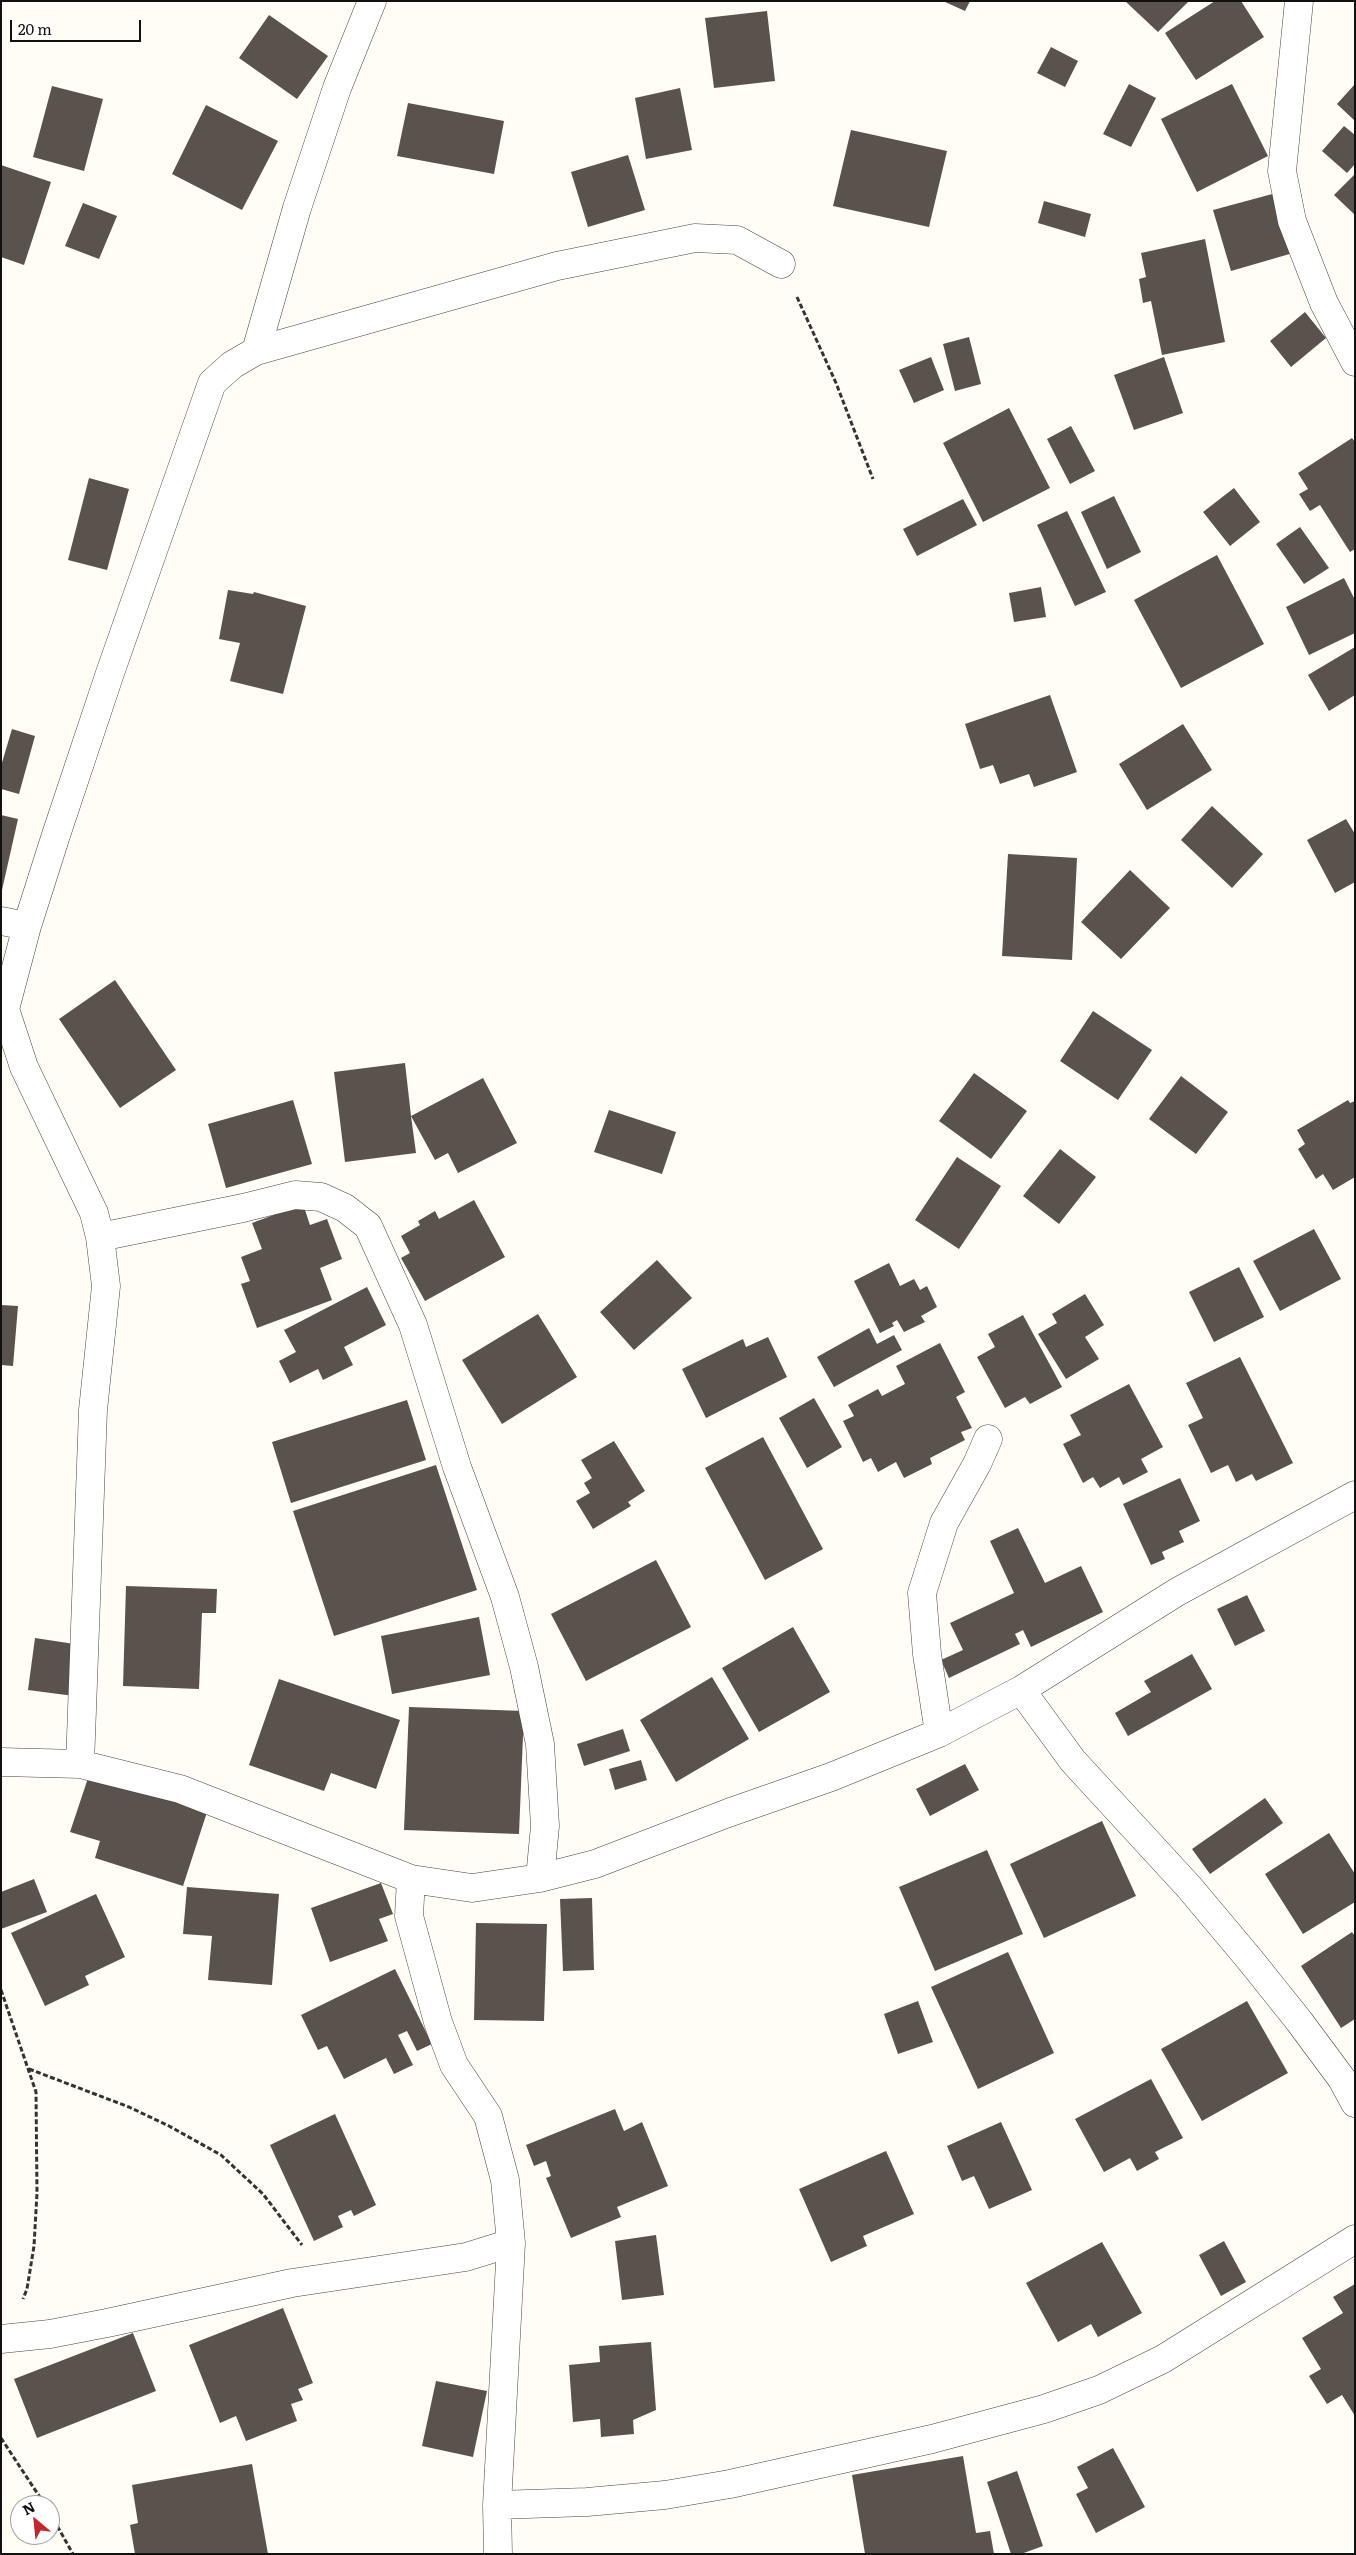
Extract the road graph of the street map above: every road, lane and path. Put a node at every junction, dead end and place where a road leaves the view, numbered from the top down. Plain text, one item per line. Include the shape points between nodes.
1 (372, 1) edge
2 (1299, 1) edge
3 (781, 264) joint
4 (256, 351) junction
5 (1355, 362) edge
6 (873, 479) dead end
7 (14, 924) edge
8 (100, 1237) junction
9 (988, 1438) dead end
10 (1355, 1495) edge
11 (1021, 1690) junction
12 (939, 1733) junction
13 (1, 1762) edge
14 (80, 1764) junction
15 (540, 1878) junction
16 (411, 1880) junction
17 (1, 1990) edge
18 (29, 2069) junction
19 (1355, 2102) edge
20 (1355, 2239) edge
21 (511, 2243) junction
22 (327, 2278) junction
23 (4, 2338) edge
24 (1, 2438) edge
25 (38, 2495) edge
26 (497, 2505) junction
27 (60, 2531) edge
28 (73, 2554) edge
29 (498, 2554) edge

1 - 4 street via 337,88 297,208
2 - 5 street via 1282,171 1292,221 1324,303
3 - 4 street via 737,240 695,238 556,266
3 - 6 path via 836,383
4 - 7 street via 232,365 212,383 110,673
7 - 8 street via 5,1009 24,1067 81,1182
8 - 14 street via 106,1286 93,1410
8 - 15 street via 296,1196 321,1197 345,1208 368,1226 413,1325 457,1467 505,1597 524,1667 540,1744 545,1826
9 - 12 street via 944,1523 922,1593
10 - 11 street via 1177,1592
11 - 12 street
11 - 19 street via 1073,1761 1189,1887 1263,1976 1342,2079
12 - 15 street via 831,1777 595,1864
13 - 14 street
14 - 16 street via 180,1789
15 - 16 street via 472,1888
16 - 21 street via 409,1916 419,1957 454,2065 488,2116 505,2180
17 - 18 path
18 - 22 path via 129,2107 220,2154 263,2194
18 - 23 path via 36,2092 38,2193 34,2246 27,2289
20 - 26 street via 1162,2359 1099,2390 1044,2409 932,2439 730,2484 665,2495
21 - 22 street via 466,2257
21 - 26 street
22 - 23 street via 60,2332
24 - 25 path
26 - 29 street
27 - 28 path

